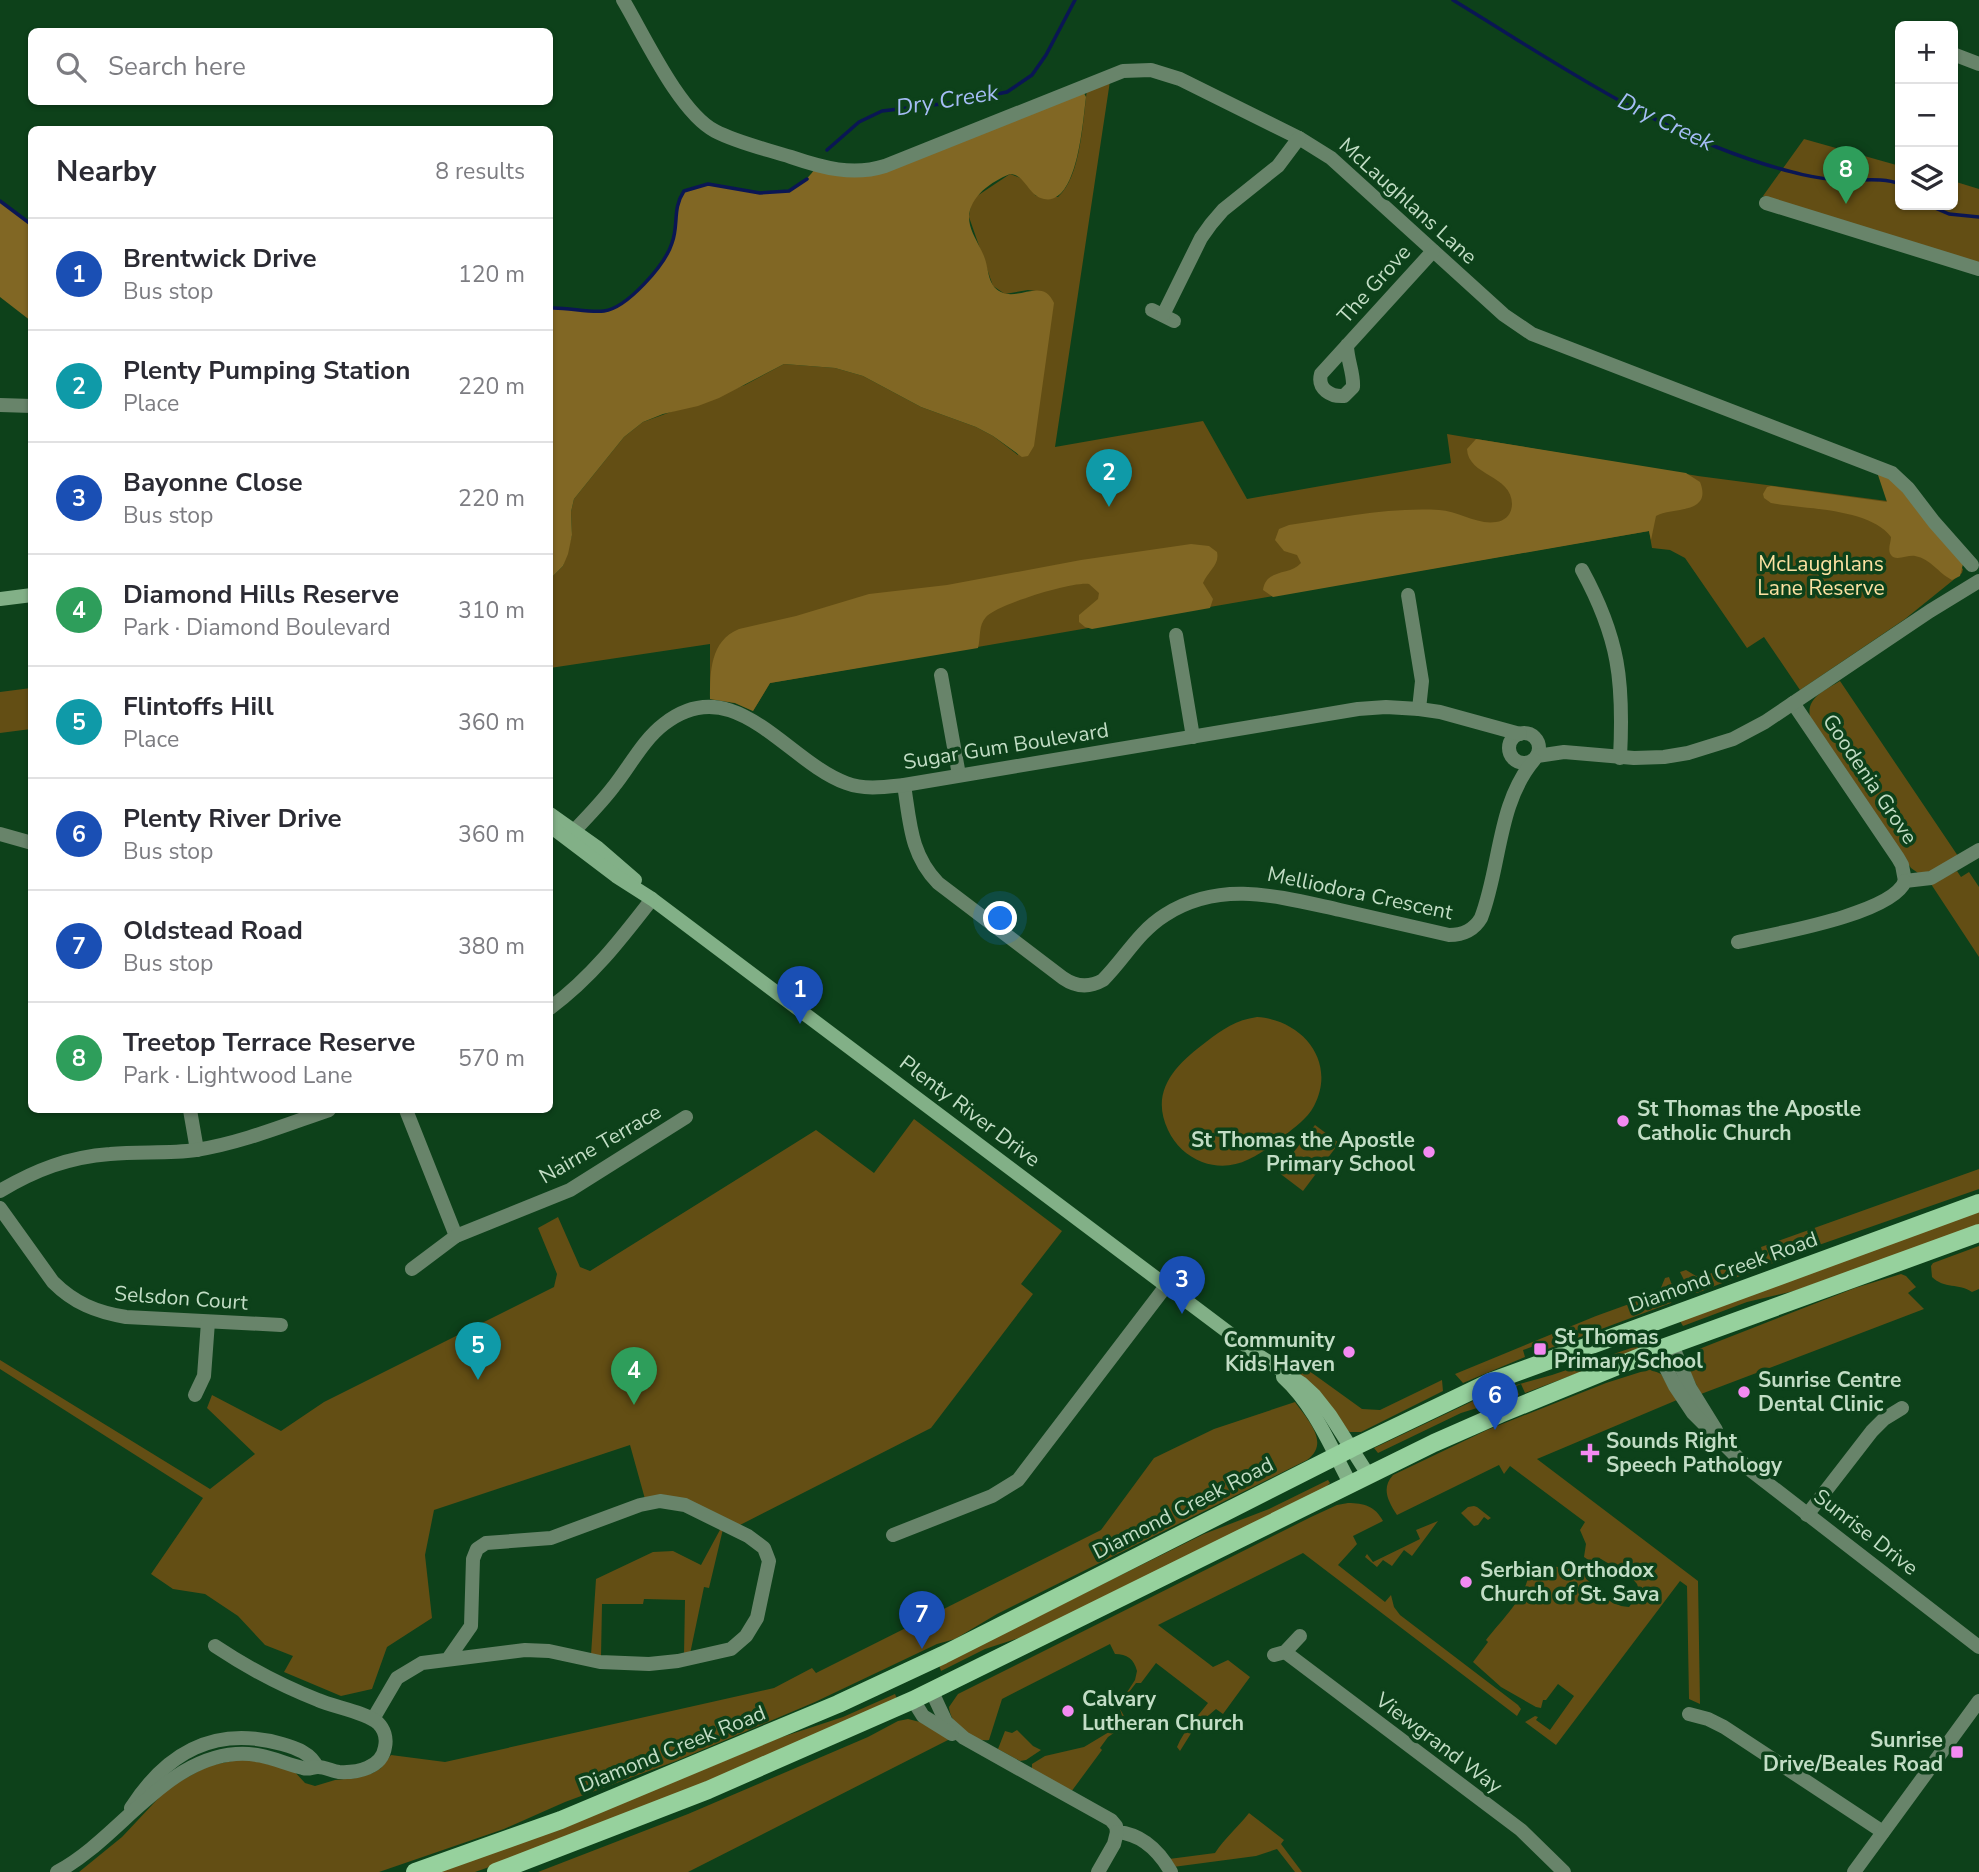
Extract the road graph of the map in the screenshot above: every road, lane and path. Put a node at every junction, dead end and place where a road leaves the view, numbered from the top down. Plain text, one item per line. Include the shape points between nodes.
1 (623, 0) edge
2 (1958, 56) edge
3 (1979, 64) edge
4 (1299, 138) junction
5 (1766, 203) dead end
6 (1433, 251) junction
7 (1979, 269) edge
8 (1163, 315) dead end
9 (1347, 345) dead end
10 (0, 405) edge
11 (28, 406) edge
12 (1976, 568) edge
13 (1582, 570) dead end
14 (1408, 595) dead end
15 (28, 596) edge
16 (0, 600) edge
17 (1177, 635) dead end
18 (941, 675) dead end
19 (1793, 704) junction
20 (1419, 709) junction
21 (1457, 717) junction
22 (1527, 735) junction
23 (1193, 737) junction
24 (1509, 750) junction
25 (1584, 753) junction
26 (1535, 758) junction
27 (1620, 758) junction
28 (959, 775) junction
29 (904, 785) junction
30 (1512, 797) junction
31 (553, 816) edge
32 (553, 826) edge
33 (0, 834) edge
34 (578, 837) junction
35 (28, 842) edge
36 (1979, 850) edge
37 (1905, 881) junction
38 (652, 899) junction
39 (1738, 942) dead end
40 (553, 1006) edge
41 (191, 1113) edge
42 (320, 1113) edge
43 (407, 1113) edge
44 (686, 1117) dead end
45 (197, 1150) junction
46 (0, 1191) edge
47 (1979, 1203) edge
48 (0, 1208) edge
49 (1979, 1233) edge
50 (456, 1236) junction
51 (412, 1269) dead end
52 (1166, 1286) junction
53 (208, 1322) junction
54 (1653, 1323) junction
55 (281, 1325) dead end
56 (1664, 1348) junction
57 (1261, 1357) junction
58 (195, 1395) dead end
59 (1902, 1408) dead end
60 (1352, 1448) junction
61 (1336, 1456) junction
62 (1369, 1476) junction
63 (1351, 1485) junction
64 (1807, 1515) junction
65 (893, 1535) dead end
66 (1300, 1636) dead end
67 (215, 1646) dead end
68 (1979, 1647) edge
69 (448, 1659) junction
70 (911, 1670) junction
71 (932, 1692) junction
72 (913, 1700) junction
73 (1979, 1701) edge
74 (1689, 1714) dead end
75 (373, 1719) junction
76 (964, 1738) junction
77 (1117, 1832) junction
78 (1883, 1832) junction
79 (1858, 1870) edge
80 (57, 1872) edge
81 (415, 1872) edge
82 (496, 1872) edge
83 (1098, 1872) edge
84 (1171, 1872) edge
85 (1564, 1872) edge

1 - 4 street, McLaughlans Lane via 675,89 703,122 728,136 837,170 869,171 886,166 1132,70 1151,70 1180,79
2 - 3 street
4 - 6 street, McLaughlans Lane via 1331,158
4 - 8 street via 1278,166 1211,224
5 - 7 street
6 - 9 street, The Grove
6 - 12 street, McLaughlans Lane via 1532,334 1885,470 1902,481
10 - 11 street
12 - 19 street, Sugar Gum Boulevard via 1930,611
13 - 27 street via 1605,615 1617,657 1622,696
14 - 20 street via 1422,681
15 - 16 street
17 - 23 street
18 - 28 street
19 - 27 street, Sugar Gum Boulevard via 1749,732 1711,747 1664,757
19 - 37 street, Goodenia Grove via 1898,858
20 - 21 street, Sugar Gum Boulevard
20 - 23 street, Sugar Gum Boulevard via 1358,709
21 - 22 street, Sugar Gum Boulevard
21 - 24 street, Sugar Gum Boulevard
22 - 24 street via 1512,739
22 - 25 street, Sugar Gum Boulevard
22 - 26 street via 1539,746
23 - 28 street, Sugar Gum Boulevard
24 - 26 street via 1519,763
24 - 30 street, Melliodora Crescent
25 - 26 street, Sugar Gum Boulevard
25 - 27 street, Sugar Gum Boulevard
26 - 30 street, Melliodora Crescent
28 - 29 street, Sugar Gum Boulevard
29 - 30 street, Melliodora Crescent via 915,848 928,872 1063,978 1083,986 1103,980 1142,933 1165,914 1204,897 1233,892 1276,896 1449,935 1465,933 1484,911
29 - 34 street, Sugar Gum Boulevard via 863,787 843,782 746,716 714,707 682,713 662,725
31 - 34 street, Plenty River Drive
32 - 34 street, Plenty River Drive
33 - 35 street
34 - 38 street, Plenty River Drive via 625,870
36 - 37 street via 1931,878
37 - 39 street via 1897,895 1876,905 1827,922
38 - 40 street via 609,953
38 - 52 street, Plenty River Drive
41 - 45 street
42 - 45 street
43 - 50 street
44 - 50 street, Nairne Terrace via 570,1190
45 - 46 street via 79,1157 49,1166
47 - 54 main road, Diamond Creek Road
48 - 53 street, Selsdon Court via 53,1282 87,1307 125,1317
49 - 56 main road
50 - 51 street, Nairne Terrace
52 - 57 street, Plenty River Drive
52 - 65 street via 1018,1480 992,1496
53 - 55 street, Selsdon Court
53 - 58 street via 204,1376
54 - 56 main road, Sunrise Drive via 1652,1339
54 - 60 main road, Diamond Creek Road via 1490,1382
56 - 62 main road via 1473,1426
56 - 64 street, Sunrise Drive via 1675,1386 1728,1448
57 - 60 street, Plenty River Drive via 1315,1396
57 - 61 street, Plenty River Drive via 1308,1406
59 - 64 street via 1872,1431
60 - 61 main road, Diamond Creek Road
60 - 62 street, Plenty River Drive
61 - 63 street, Plenty River Drive
61 - 70 main road, Diamond Creek Road
62 - 63 main road
63 - 71 main road
64 - 68 street, Sunrise Drive
66 - 85 street, Viewgrand Way via 1279,1653 1521,1830
67 - 75 street via 273,1681
69 - 69 street via 471,1626 473,1559 486,1543 551,1538 640,1505 669,1501 693,1508 755,1541 769,1556 757,1618 743,1640 723,1651 649,1664 600,1662 525,1650
69 - 75 street via 422,1663 403,1674
70 - 71 main road via 925,1679
70 - 72 main road via 907,1683
70 - 81 main road, Diamond Creek Road via 650,1784
71 - 72 main road
71 - 76 street via 942,1716
72 - 76 street via 933,1724
72 - 82 main road via 696,1795
73 - 78 street
74 - 78 street via 1724,1727
75 - 80 street via 383,1730 386,1744 373,1766 344,1772 309,1769 251,1754 199,1763 174,1777 97,1845
76 - 77 street via 1111,1820
77 - 83 street
77 - 84 street via 1133,1834 1147,1843
78 - 79 street

